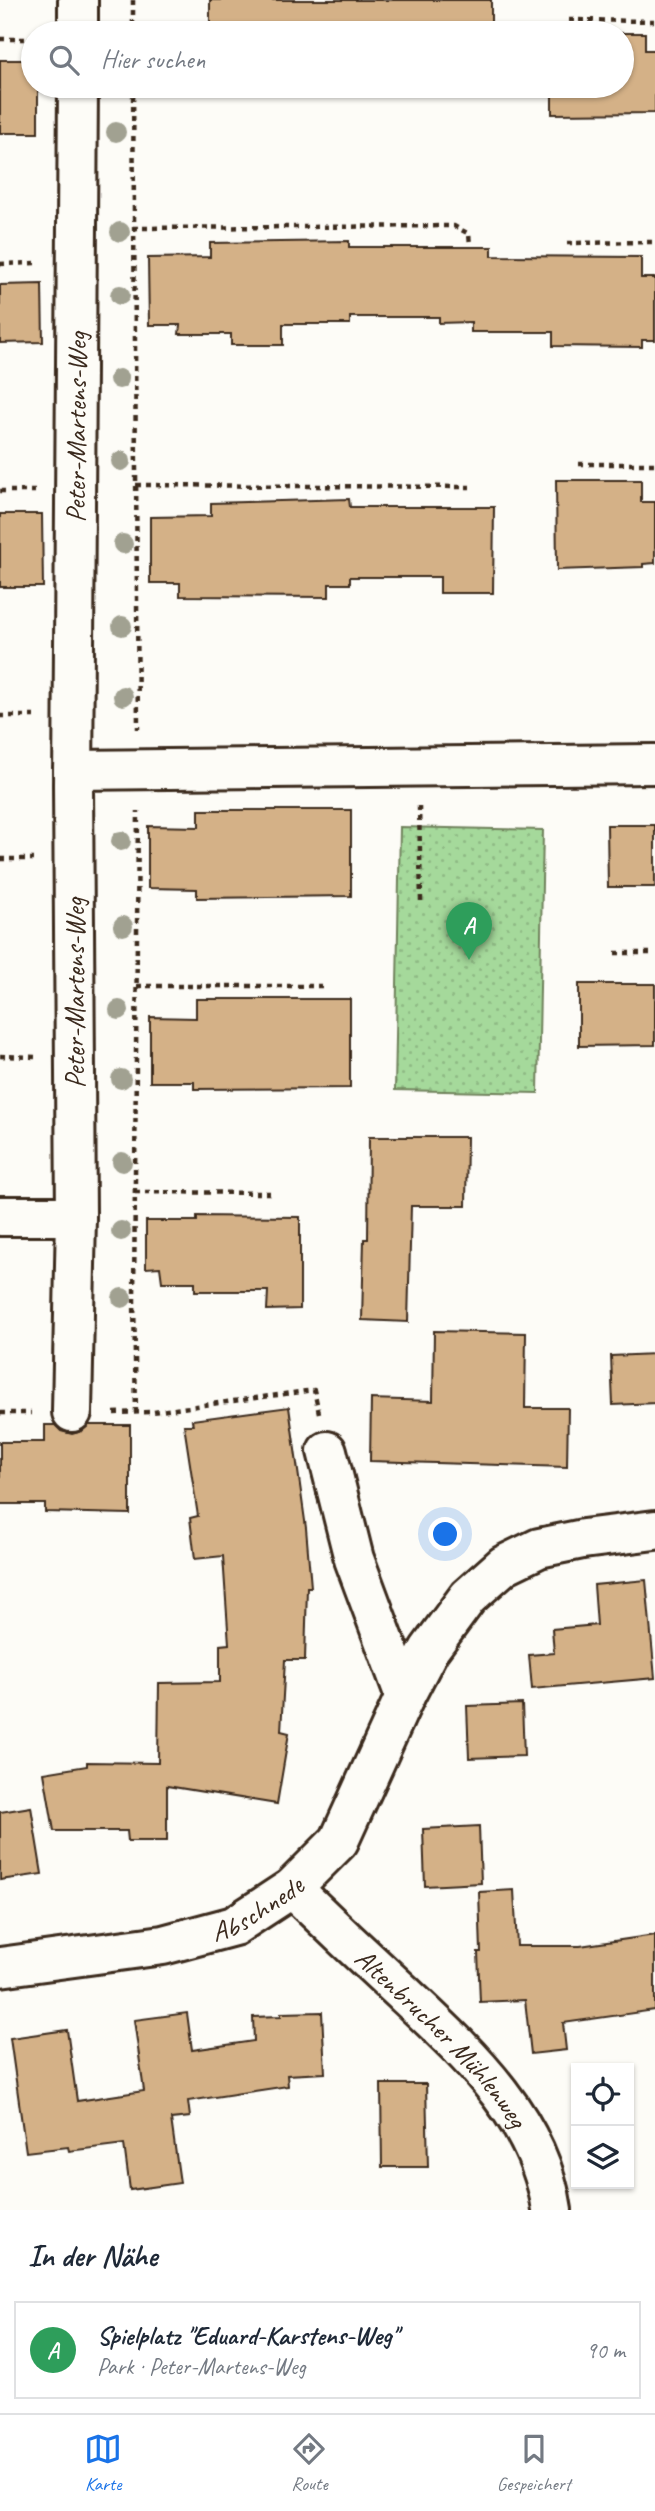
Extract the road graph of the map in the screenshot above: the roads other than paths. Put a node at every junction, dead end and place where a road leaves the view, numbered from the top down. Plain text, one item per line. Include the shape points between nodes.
1 (78, 0) edge
2 (78, 21) edge
3 (78, 98) edge
4 (655, 764) edge
5 (73, 769) junction
6 (0, 1216) edge
7 (76, 1216) junction
8 (72, 1412) dead end
9 (327, 1451) road end
10 (655, 1530) edge
11 (405, 1696) junction
12 (292, 1888) junction
13 (0, 1967) edge
14 (552, 2210) edge

1 - 2 street
3 - 5 street, Peter-Martens-Weg
4 - 5 street
5 - 7 street, Peter-Martens-Weg
6 - 7 street
7 - 8 street, Peter-Martens-Weg
9 - 11 street via 354,1559
10 - 11 street, Abschnede via 539,1548 504,1565 468,1597 429,1650
11 - 12 street, Abschnede via 339,1841
12 - 13 street, Abschnede via 234,1926 163,1945
12 - 14 street, Altenbrucher Mühlenweg via 454,2040 496,2086 535,2149 549,2184

